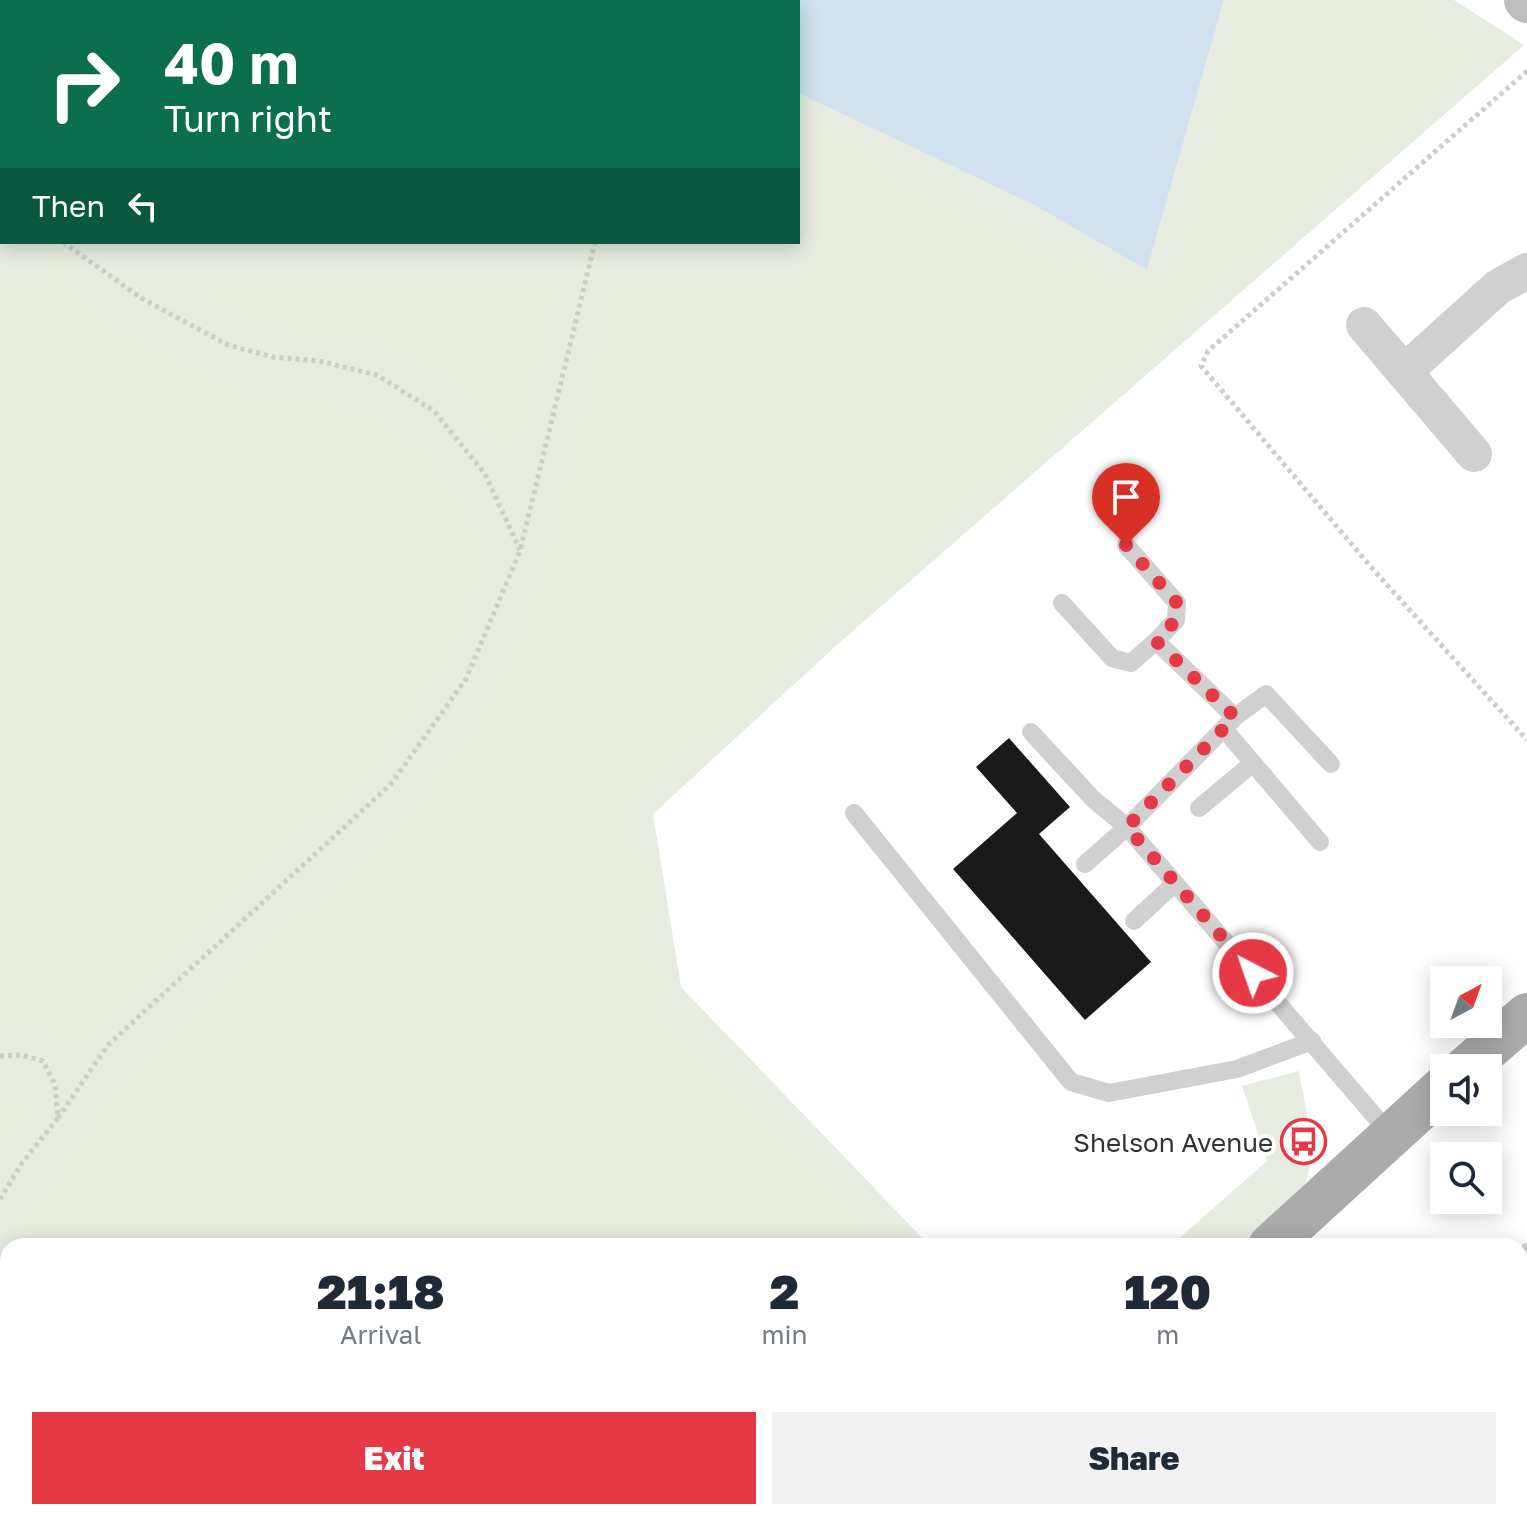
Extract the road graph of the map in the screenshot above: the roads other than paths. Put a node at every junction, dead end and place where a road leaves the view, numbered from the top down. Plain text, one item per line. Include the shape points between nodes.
1 (1527, 271) edge
2 (1364, 325) dead end
3 (1404, 372) junction
4 (1474, 454) dead end
5 (1126, 545) dead end
6 (1062, 603) dead end
7 (1156, 641) junction
8 (1229, 723) junction
9 (1031, 732) dead end
10 (1253, 763) junction
11 (1331, 764) dead end
12 (1199, 808) dead end
13 (854, 813) dead end
14 (1127, 827) junction
15 (1320, 842) dead end
16 (1085, 864) dead end
17 (1175, 883) junction
18 (1134, 921) dead end
19 (1527, 1015) edge
20 (1312, 1041) junction
21 (1482, 1054) edge
22 (1430, 1099) edge
23 (1390, 1134) junction
24 (1287, 1238) edge

1 - 3 street via 1498,287
2 - 3 street
3 - 4 street
5 - 7 lane via 1177,603 1176,620
6 - 7 lane via 1112,658 1131,663
7 - 8 lane
8 - 10 lane
8 - 11 lane via 1266,694
8 - 14 lane
9 - 14 lane via 1093,799
10 - 12 lane
10 - 15 lane
13 - 20 lane via 1071,1082 1109,1093 1237,1069
14 - 16 lane
14 - 17 lane
17 - 18 lane
17 - 20 lane
19 - 21 main road
20 - 23 lane
22 - 23 main road
23 - 24 main road

